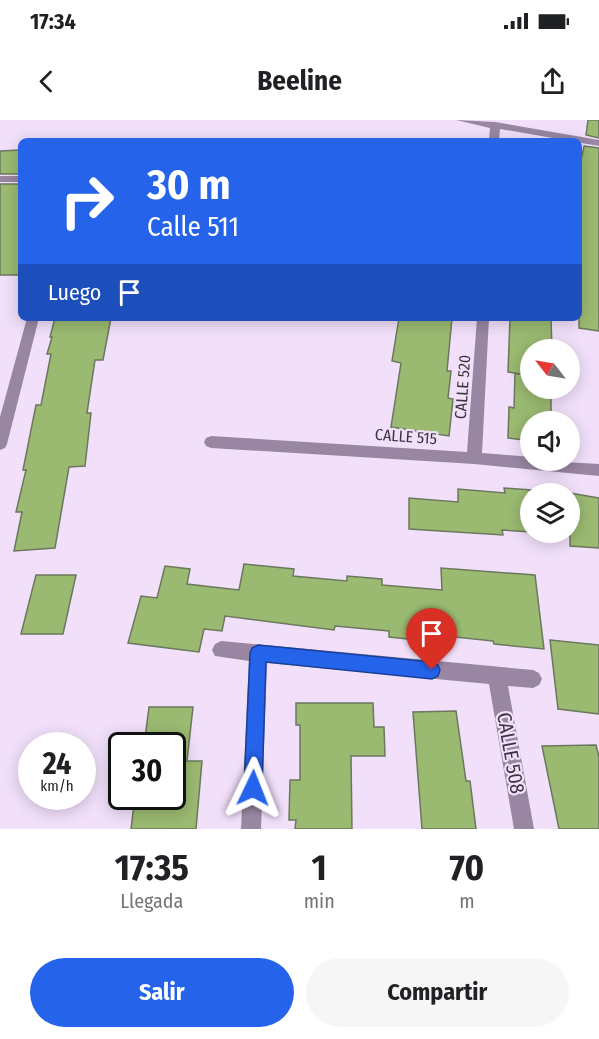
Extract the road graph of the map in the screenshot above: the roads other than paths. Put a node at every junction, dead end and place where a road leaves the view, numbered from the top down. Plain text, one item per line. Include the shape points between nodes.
1 (460, 120) edge
2 (495, 125) junction
3 (494, 138) edge
4 (570, 138) edge
5 (582, 140) edge
6 (599, 143) edge
7 (18, 178) edge
8 (0, 179) edge
9 (32, 321) edge
10 (483, 321) edge
11 (211, 442) dead end
12 (0, 444) edge
13 (474, 458) junction
14 (599, 470) edge
15 (221, 650) dead end
16 (258, 653) junction
17 (497, 677) junction
18 (533, 678) dead end
19 (251, 829) edge
20 (524, 829) edge

1 - 2 street
2 - 3 street
2 - 4 street
5 - 6 street
7 - 8 street
9 - 12 street
10 - 13 street, CALLE 520
11 - 13 street, CALLE 515
13 - 14 street, CALLE 515
15 - 16 street
16 - 17 street
16 - 19 street
17 - 18 street
17 - 20 street, CALLE 508

